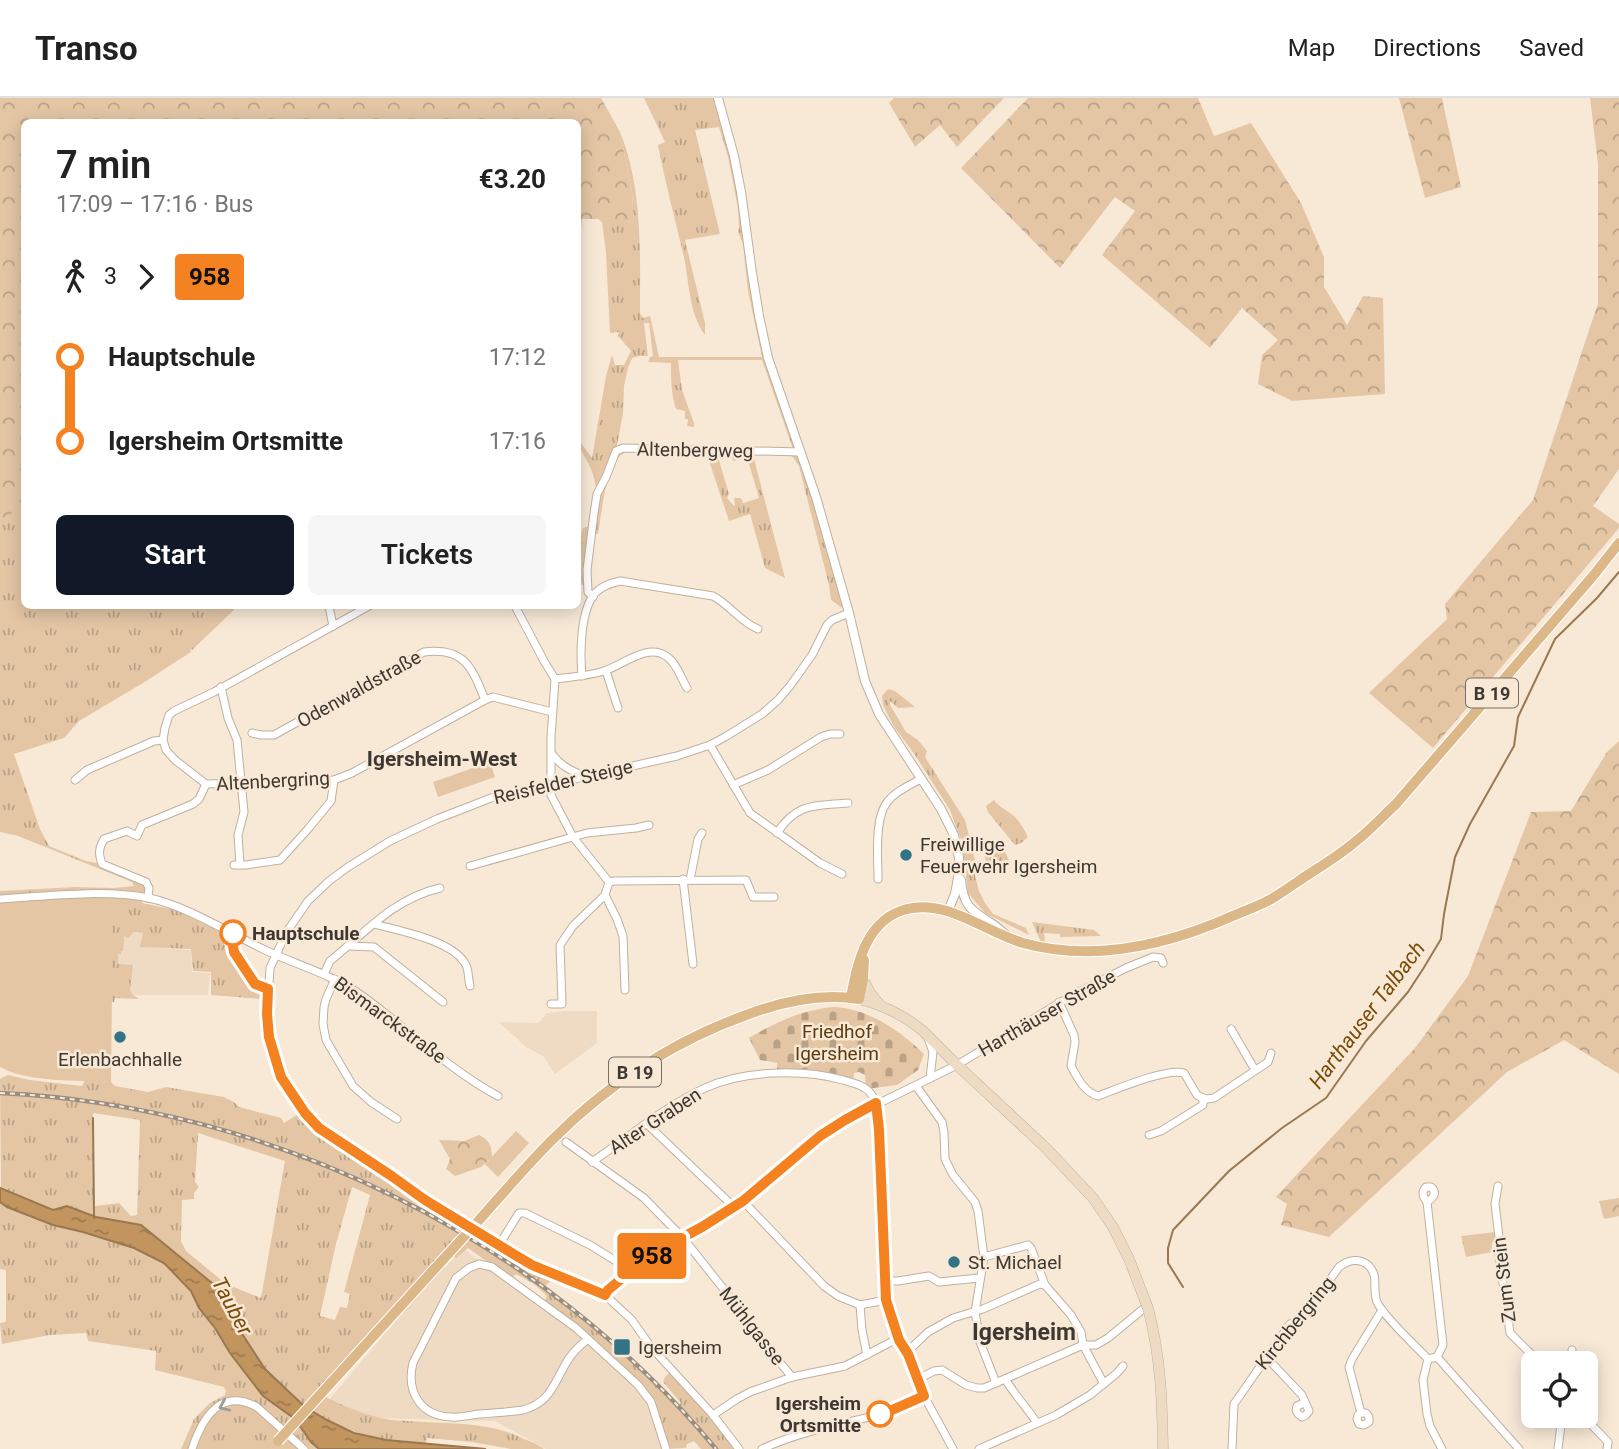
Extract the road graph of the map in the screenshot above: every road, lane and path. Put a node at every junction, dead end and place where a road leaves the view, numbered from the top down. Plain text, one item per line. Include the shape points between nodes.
1 (718, 98) edge
2 (801, 452) junction
3 (1619, 543) edge
4 (593, 597) junction
5 (330, 609) edge
6 (364, 609) edge
7 (516, 609) edge
8 (849, 614) junction
9 (333, 626) junction
10 (758, 629) dead end
11 (606, 671) junction
12 (582, 676) junction
13 (555, 679) junction
14 (221, 687) junction
15 (687, 688) dead end
16 (485, 700) junction
17 (618, 708) dead end
18 (552, 712) junction
19 (252, 733) dead end
20 (840, 734) dead end
21 (163, 740) junction
22 (710, 745) junction
23 (551, 752) junction
24 (585, 776) junction
25 (921, 779) junction
26 (75, 780) dead end
27 (334, 780) junction
28 (240, 783) junction
29 (206, 784) junction
30 (551, 784) junction
31 (733, 785) junction
32 (848, 803) dead end
33 (649, 825) dead end
34 (702, 833) dead end
35 (777, 833) junction
36 (573, 837) junction
37 (958, 863) junction
38 (470, 866) dead end
39 (842, 874) dead end
40 (878, 878) dead end
41 (687, 879) junction
42 (609, 882) junction
43 (440, 888) dead end
44 (962, 893) junction
45 (605, 895) junction
46 (774, 897) dead end
47 (148, 898) junction
48 (0, 899) edge
49 (951, 912) junction
50 (374, 924) junction
51 (1007, 936) junction
52 (866, 945) junction
53 (349, 946) junction
54 (276, 955) junction
55 (693, 964) dead end
56 (1163, 964) dead end
57 (324, 974) junction
58 (335, 979) junction
59 (863, 979) junction
60 (470, 986) dead end
61 (625, 990) dead end
62 (855, 998) junction
63 (443, 1002) dead end
64 (1059, 1002) junction
65 (551, 1004) dead end
66 (881, 1005) junction
67 (1231, 1029) dead end
68 (927, 1034) junction
69 (1271, 1053) dead end
70 (957, 1065) junction
71 (1255, 1070) junction
72 (930, 1078) junction
73 (916, 1086) junction
74 (498, 1096) dead end
75 (1203, 1098) junction
76 (876, 1103) junction
77 (397, 1119) dead end
78 (647, 1124) junction
79 (1149, 1135) dead end
80 (566, 1142) dead end
81 (592, 1162) junction
82 (1498, 1186) dead end
83 (743, 1201) junction
84 (1427, 1202) dead end
85 (734, 1207) junction
86 (682, 1238) junction
87 (499, 1245) junction
88 (984, 1256) junction
89 (632, 1270) junction
90 (979, 1278) junction
91 (886, 1281) junction
92 (1045, 1284) junction
93 (605, 1295) junction
94 (886, 1300) junction
95 (860, 1305) junction
96 (1148, 1307) junction
97 (1382, 1310) junction
98 (975, 1312) junction
99 (588, 1339) junction
100 (899, 1340) junction
101 (1083, 1345) junction
102 (1528, 1351) edge
103 (907, 1352) junction
104 (867, 1355) junction
105 (1266, 1357) junction
106 (1437, 1357) junction
107 (1428, 1359) junction
108 (1123, 1367) dead end
109 (792, 1377) junction
110 (918, 1379) junction
111 (1005, 1379) junction
112 (996, 1383) junction
113 (1104, 1384) junction
114 (924, 1396) junction
115 (1304, 1403) dead end
116 (1361, 1413) dead end
117 (713, 1415) junction
118 (1037, 1423) junction
119 (1561, 1428) edge
120 (1595, 1428) edge
121 (275, 1445) edge
122 (192, 1449) edge
123 (304, 1449) edge
124 (666, 1449) edge
125 (739, 1449) edge
126 (762, 1449) edge
127 (953, 1449) edge
128 (979, 1449) edge
129 (1163, 1449) edge
130 (1232, 1449) edge
131 (1442, 1449) edge
132 (1519, 1449) edge
133 (1558, 1449) edge
134 (1607, 1449) edge

1 - 2 street via 741,192 768,358
2 - 4 street, Altenbergweg via 616,451 597,494 594,513 587,570
2 - 8 street
3 - 51 main road, B 19 via 1396,804 1360,838 1272,898 1203,930 1110,951 1049,949
4 - 10 street via 607,584 620,581 713,596
4 - 12 street via 580,650
5 - 9 street
6 - 9 street
7 - 13 street
8 - 22 street, Reisfelder Steige via 827,625 812,655 778,700
8 - 25 street via 872,701
9 - 14 street
11 - 12 street
11 - 15 street via 648,652 660,653 668,657
11 - 17 street
12 - 13 street
13 - 18 street
14 - 21 street via 169,715
14 - 28 street via 236,734
16 - 18 street via 493,697
16 - 19 street, Odenwaldstraße via 463,659 424,652 274,734
16 - 27 street, Altenbergring
18 - 23 street
20 - 31 street via 821,737 768,770
21 - 26 street via 87,770
21 - 29 street, Altenbergring via 174,761
22 - 24 street, Reisfelder Steige
22 - 31 street
23 - 24 street via 559,763
23 - 30 street
24 - 30 street, Reisfelder Steige
25 - 37 street via 950,827
25 - 40 street via 889,799 881,813
27 - 28 street, Altenbergring
27 - 28 street via 331,801 280,860 237,865 244,812
28 - 29 street, Altenbergring
29 - 47 street via 193,804 142,825 137,835 127,831 104,839 99,848 102,864 146,882
30 - 36 street via 551,795
30 - 54 street, Reisfelder Steige via 491,798 437,819 348,867 308,901
31 - 35 street via 750,813
32 - 35 street via 797,811
33 - 36 street
34 - 41 street
35 - 39 street
36 - 38 street
36 - 42 street
37 - 44 street
37 - 49 street
41 - 42 street
41 - 46 street via 746,880 753,897
41 - 55 street
42 - 45 street
43 - 50 street via 400,903
44 - 49 street
44 - 51 street via 968,906
45 - 61 street via 623,936
45 - 65 street via 560,945 562,1004
47 - 48 street, Bismarckstraße via 104,894
47 - 54 street, Bismarckstraße
49 - 51 main road, B 19
49 - 52 main road, B 19 via 907,909 892,915
50 - 53 street
50 - 60 street via 448,947 466,964
52 - 59 main road
52 - 62 main road, B 19 via 859,961
53 - 57 street via 330,961
53 - 63 street via 374,947
54 - 57 street, Bismarckstraße
54 - 87 street, Reisfelder Steige via 268,978 269,1037 281,1077 305,1113 319,1128
56 - 64 street, Harthäuser Straße via 1161,958 1153,957
57 - 58 street, Bismarckstraße
58 - 74 street, Bismarckstraße
58 - 77 street via 324,1007 326,1040 353,1086
59 - 62 main road
59 - 66 main road
62 - 66 main road
62 - 121 main road, B 19, bridge via 799,1000 737,1018 675,1046 628,1076 553,1139
64 - 70 street, Harthäuser Straße
64 - 75 street via 1074,1035 1071,1066 1091,1094 1098,1096 1179,1071
66 - 68 main road
67 - 71 street
68 - 70 main road
68 - 72 street via 933,1052
69 - 71 street via 1268,1062
70 - 72 street, Harthäuser Straße
70 - 96 main road via 1093,1198 1129,1259
71 - 75 street via 1214,1098
72 - 73 street, Harthäuser Straße
73 - 76 street, Harthäuser Straße
73 - 88 street via 942,1122 945,1159 953,1175 975,1202
75 - 79 street via 1203,1105
76 - 78 street, Alter Graben via 861,1085 834,1078 786,1073 753,1076 706,1087
76 - 83 street, Harthäuser Straße via 820,1136
76 - 91 street
78 - 81 street, Alter Graben
78 - 85 street
80 - 81 street, Mühlgasse
81 - 86 street, Mühlgasse via 644,1198
82 - 102 street, Zum Stein via 1495,1205 1510,1333
83 - 85 street, Harthäuser Straße
83 - 95 street via 824,1286
84 - 106 street via 1443,1345
85 - 86 street, Harthäuser Straße
86 - 89 street, Harthäuser Straße
86 - 109 street, Mühlgasse
87 - 89 street via 514,1218 525,1213
87 - 93 street, Reisfelder Steige via 532,1265
88 - 90 street
88 - 92 street via 1028,1245
89 - 93 street, Harthäuser Straße
90 - 91 street via 939,1282 929,1276
90 - 98 street
91 - 94 street
92 - 98 street
92 - 101 street via 1082,1332
93 - 117 street
94 - 95 street
94 - 100 street
95 - 104 street
96 - 101 street via 1108,1338 1096,1345
96 - 129 main road via 1160,1371
97 - 105 street, Kirchbergring via 1371,1269 1361,1261 1346,1262
97 - 107 street
97 - 116 street via 1349,1367
98 - 103 street via 933,1329
98 - 112 street via 980,1342
99 - 99 street via 499,1271 479,1264 456,1278 413,1363 412,1390 424,1408 450,1417 534,1407 550,1394 565,1363
99 - 124 street via 646,1393
100 - 103 street
100 - 104 street, Mühlgasse
101 - 111 street
101 - 113 street
103 - 110 street
104 - 109 street, Mühlgasse via 845,1366
105 - 115 street via 1303,1395
105 - 130 street, Kirchbergring via 1234,1404
106 - 107 street
106 - 132 street
107 - 131 street via 1423,1380 1427,1415
108 - 113 street
109 - 117 street via 750,1392
110 - 112 street via 942,1370 977,1388
110 - 114 street
111 - 112 street
111 - 118 street
113 - 118 street
114 - 126 street
114 - 127 street
117 - 125 street
118 - 128 street
119 - 133 street
120 - 134 street via 1608,1442
123 -> 122 street via 257,1408 240,1401 212,1411

